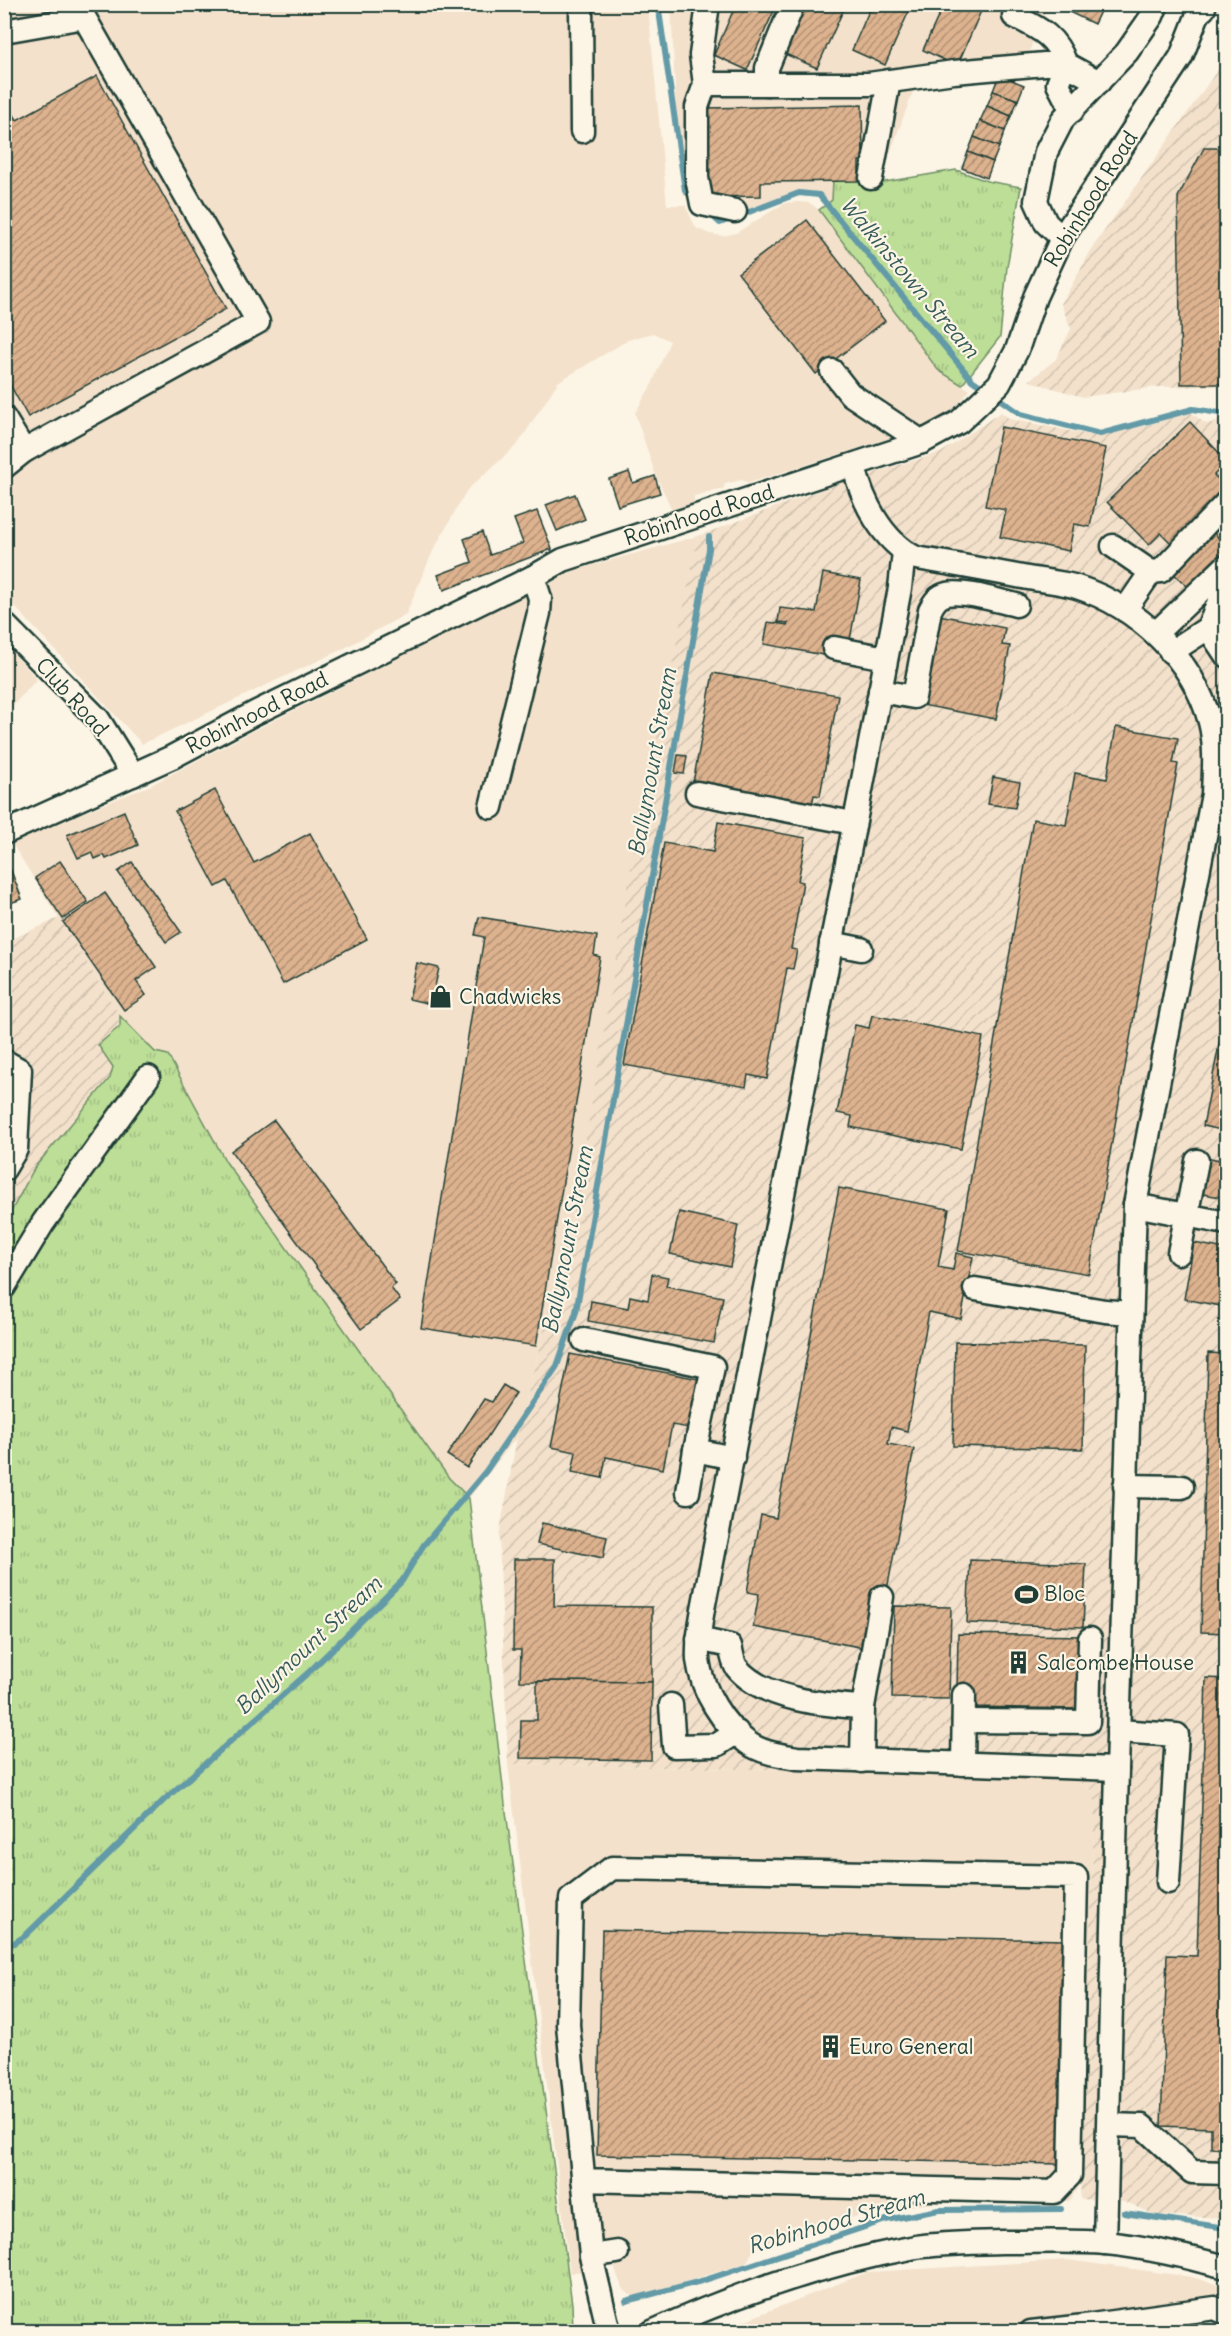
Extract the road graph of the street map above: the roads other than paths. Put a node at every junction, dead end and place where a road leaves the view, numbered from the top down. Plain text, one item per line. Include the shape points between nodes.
1 (581, 4) edge
2 (708, 4) edge
3 (793, 4) edge
4 (1019, 4) edge
5 (1157, 4) edge
6 (1202, 5) edge
7 (4, 31) edge
8 (1066, 64) junction
9 (889, 81) junction
10 (1099, 82) junction
11 (705, 84) junction
12 (767, 84) junction
13 (1072, 111) junction
14 (582, 131) dead end
15 (871, 178) dead end
16 (735, 211) dead end
17 (1062, 238) junction
18 (832, 371) dead end
19 (4, 418) edge
20 (922, 442) junction
21 (24, 451) junction
22 (854, 466) junction
23 (4, 468) edge
24 (1227, 503) edge
25 (1113, 546) dead end
26 (904, 552) junction
27 (1227, 566) edge
28 (1151, 572) junction
29 (533, 577) junction
30 (1227, 594) edge
31 (1016, 605) dead end
32 (1125, 610) junction
33 (4, 624) edge
34 (1208, 628) junction
35 (1156, 633) junction
36 (834, 648) dead end
37 (1171, 652) junction
38 (1227, 655) edge
39 (886, 658) junction
40 (880, 691) junction
41 (1218, 720) edge
42 (133, 775) junction
43 (697, 793) dead end
44 (491, 807) dead end
45 (853, 823) junction
46 (4, 833) edge
47 (831, 943) junction
48 (861, 949) dead end
49 (4, 1061) edge
50 (148, 1077) dead end
51 (1197, 1161) dead end
52 (4, 1169) edge
53 (1135, 1205) junction
54 (1186, 1215) junction
55 (1227, 1223) edge
56 (1179, 1253) dead end
57 (4, 1287) edge
58 (975, 1289) dead end
59 (1130, 1313) junction
60 (584, 1340) dead end
61 (695, 1450) junction
62 (733, 1458) junction
63 (1125, 1486) junction
64 (1182, 1487) dead end
65 (687, 1492) dead end
66 (882, 1597) dead end
67 (698, 1639) junction
68 (1090, 1639) dead end
69 (1090, 1664) junction
70 (1120, 1665) junction
71 (964, 1695) dead end
72 (671, 1705) dead end
73 (863, 1707) junction
74 (964, 1721) junction
75 (1118, 1731) junction
76 (737, 1732) junction
77 (862, 1761) junction
78 (963, 1764) junction
79 (1117, 1769) junction
80 (1168, 1882) dead end
81 (1109, 2125) junction
82 (1227, 2173) edge
83 (583, 2180) junction
84 (1105, 2243) junction
85 (617, 2252) dead end
86 (591, 2256) junction
87 (1227, 2267) edge
88 (1227, 2313) edge
89 (609, 2331) edge
90 (652, 2331) edge
91 (1031, 2331) edge

1 - 14 street
2 - 11 street via 701,55
3 - 12 street via 767,68
4 - 8 street via 1014,16 1044,31 1059,47
5 - 10 street via 1128,52
6 - 17 street, Robinhood Road via 1181,57
7 - 21 street via 84,17 258,322
8 - 9 street via 1045,63
8 - 10 street
8 - 13 street via 1058,84
9 - 12 street
9 - 15 street
10 - 13 street
11 - 12 street
11 - 16 street via 697,107 697,178 702,204
13 - 17 street via 1063,119 1046,152 1036,201 1046,223
17 - 20 street, Robinhood Road via 1035,297 1017,350 999,384 959,422
18 - 20 street via 850,394
19 - 21 street
20 - 22 street, Robinhood Road
21 - 23 street
22 - 26 street via 866,503
22 - 29 street, Robinhood Road via 563,560
24 - 28 street via 1161,571
25 - 28 street
26 - 32 street via 916,558 1077,587
26 - 39 street
27 - 35 street
28 - 32 street
29 - 42 street, Robinhood Road
29 - 44 street via 540,598 539,613
30 - 34 street via 1220,599
31 - 40 street via 963,594 948,594 936,600 930,610 914,697
32 - 35 street
33 - 42 street, Club Road via 98,719
34 - 37 street
34 - 38 street
35 - 37 street
36 - 39 street
37 - 41 street
39 - 40 street
40 - 45 street
41 - 53 street via 1213,794
42 - 46 street, Robinhood Road
43 - 45 street
45 - 47 street
47 - 48 street
47 - 62 street
49 - 52 street via 20,1070 16,1149
50 - 57 street via 43,1223
51 - 54 street
53 - 54 street
53 - 59 street
54 - 55 street
54 - 56 street
58 - 59 street
59 - 63 street
60 - 61 street via 712,1367
61 - 62 street
61 - 65 street
62 - 67 street
63 - 64 street
63 - 70 street
66 - 73 street
67 - 73 street via 730,1646 736,1667 752,1681 780,1694
67 - 76 street via 698,1661 708,1694
68 - 69 street
69 - 70 street
69 - 74 street via 1088,1722
70 - 75 street
71 - 74 street
72 - 76 street via 674,1746 717,1745
73 - 77 street
74 - 78 street
75 - 79 street
75 - 80 street via 1177,1735
76 - 77 street via 748,1743 772,1754
77 - 78 street
78 - 79 street
79 - 81 street
81 - 82 street via 1142,2126 1192,2172
81 - 84 street
83 - 83 street via 568,2025 571,1899 612,1868 1076,1877 1070,2175 1054,2192
83 - 86 street
84 - 87 street
84 - 90 street via 918,2247 864,2258 760,2289
85 - 86 street
86 - 89 street
88 - 91 street via 1215,2308

